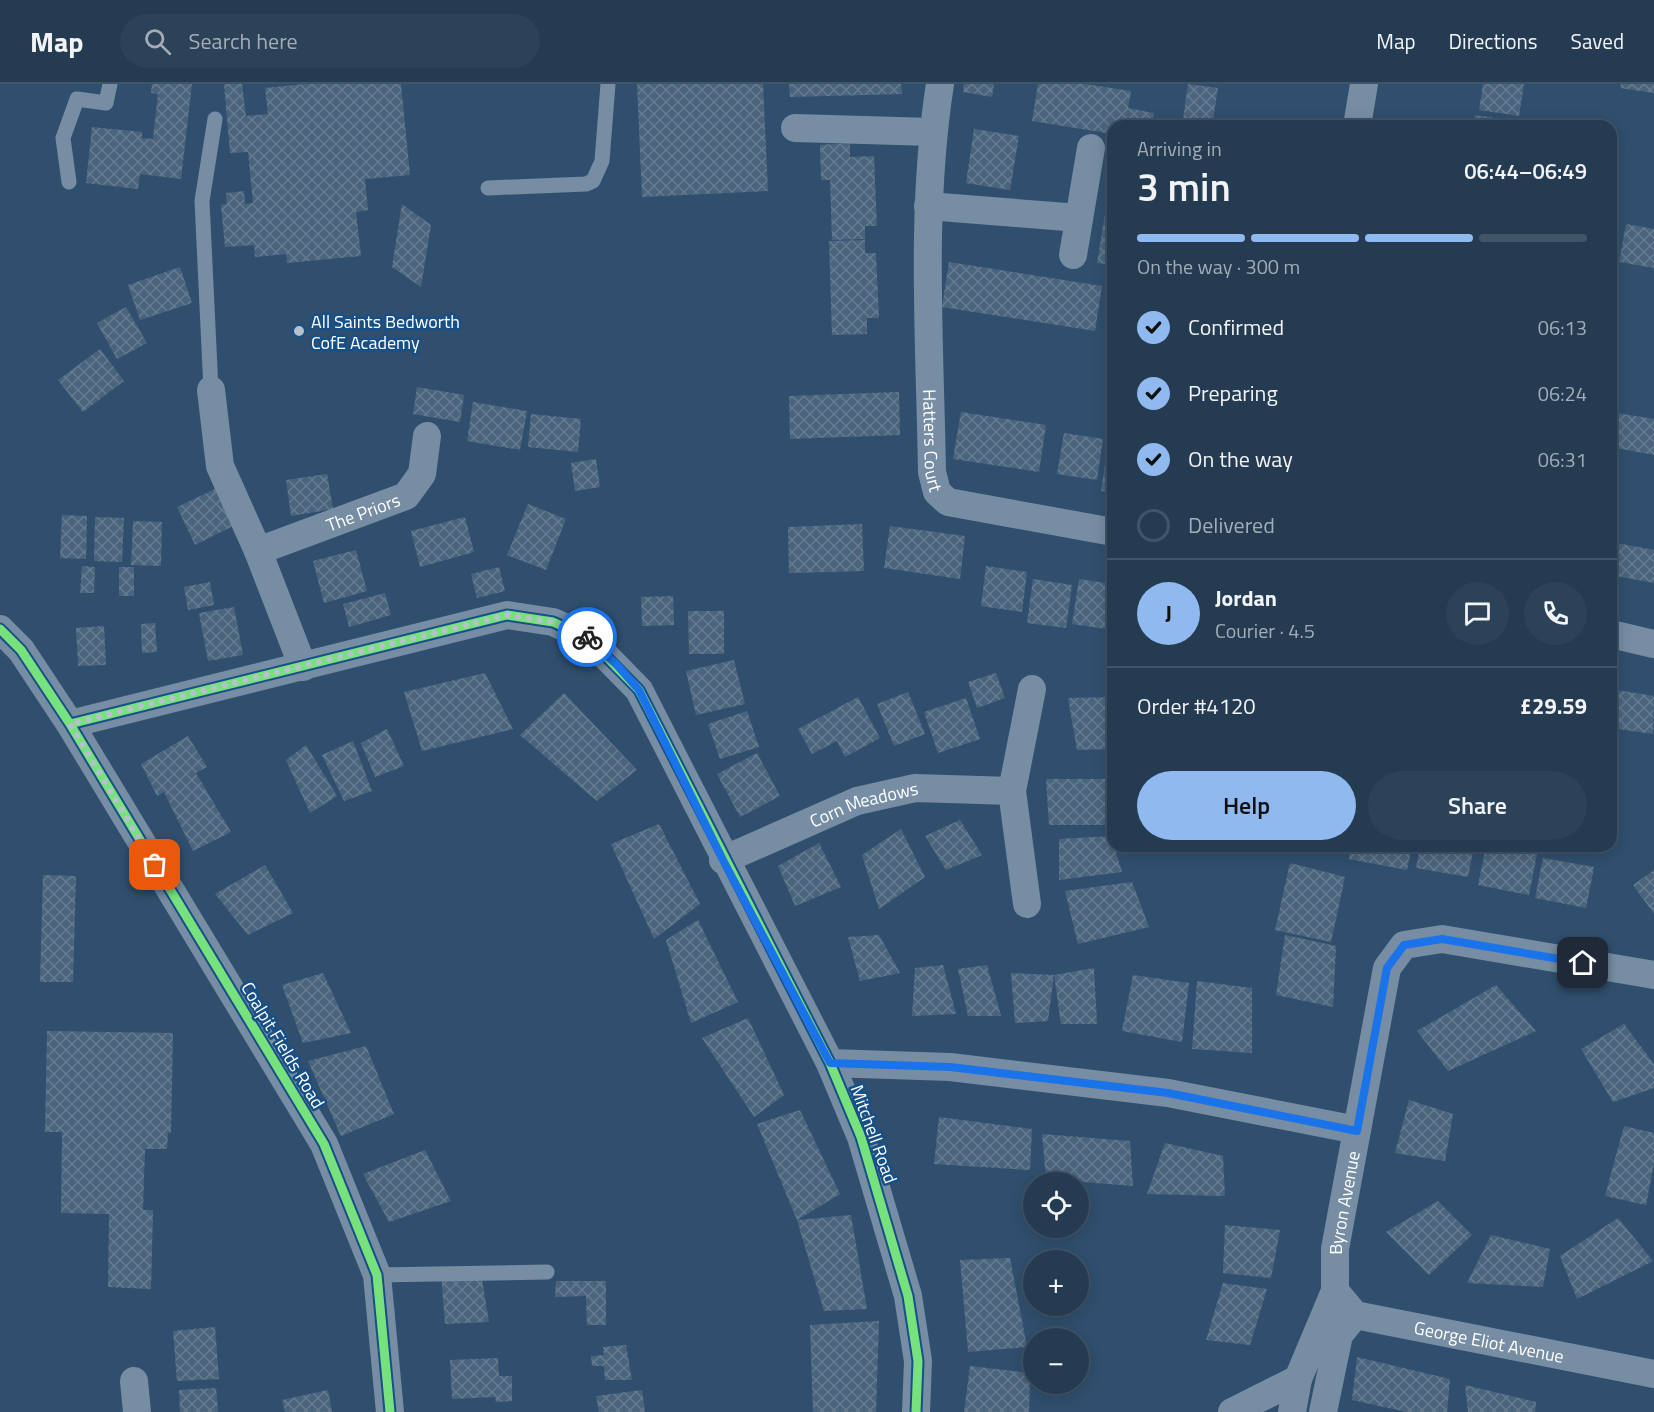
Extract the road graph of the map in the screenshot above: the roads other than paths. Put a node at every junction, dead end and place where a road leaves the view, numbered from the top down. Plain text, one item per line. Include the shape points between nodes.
1 (110, 84) edge
2 (608, 84) edge
3 (940, 84) edge
4 (1364, 84) edge
5 (215, 119) dead end
6 (1358, 120) edge
7 (795, 128) dead end
8 (933, 132) junction
9 (1091, 148) dead end
10 (69, 182) dead end
11 (488, 188) dead end
12 (928, 207) junction
13 (1079, 218) junction
14 (1072, 255) dead end
15 (211, 390) joint
16 (427, 436) dead end
17 (1107, 531) edge
18 (258, 551) junction
19 (6, 635) edge
20 (1617, 635) edge
21 (1654, 644) edge
22 (303, 667) junction
23 (1032, 689) dead end
24 (70, 724) junction
25 (1012, 791) junction
26 (723, 860) junction
27 (1027, 904) dead end
28 (1654, 975) edge
29 (830, 1063) junction
30 (1357, 1131) junction
31 (547, 1272) dead end
32 (377, 1275) junction
33 (1335, 1291) junction
34 (1355, 1315) junction
35 (1654, 1374) edge
36 (1298, 1379) junction
37 (134, 1381) dead end
38 (137, 1412) edge
39 (390, 1412) edge
40 (916, 1412) edge
41 (1232, 1412) edge
42 (1292, 1412) edge
43 (1323, 1412) edge

1 - 10 lane via 106,103 77,99 63,138
2 - 11 lane via 602,161 593,181
3 - 8 street, Hatters Court
4 - 6 street
5 - 15 lane via 202,201
7 - 8 street
8 - 12 street, Hatters Court
9 - 13 street
12 - 13 street
12 - 17 street, Hatters Court via 933,472 937,492 948,502
13 - 14 street
15 - 18 street via 220,466
16 - 18 street, The Priors via 422,474 406,496
18 - 22 street
19 - 24 street, Coalpit Fields Road via 31,664
20 - 21 street
22 - 24 street, Mitchell Road
22 - 26 street, Mitchell Road via 507,615 553,622 588,638 639,690
23 - 25 street
24 - 32 street, Coalpit Fields Road via 324,1144
25 - 26 street, Corn Meadows via 915,788 857,801
25 - 27 street
26 - 29 street, Mitchell Road
28 - 30 street, Byron Avenue via 1442,939 1404,945 1387,968
29 - 30 street via 950,1067 1168,1093
29 - 40 street, Mitchell Road via 861,1137 908,1296 918,1362
30 - 33 street, Byron Avenue via 1335,1249
31 - 32 lane
32 - 39 street, Coalpit Fields Road
33 - 34 street
33 - 36 street
34 - 35 street, George Eliot Avenue
34 - 43 street via 1339,1335
36 - 41 street
36 - 42 street
37 - 38 street

